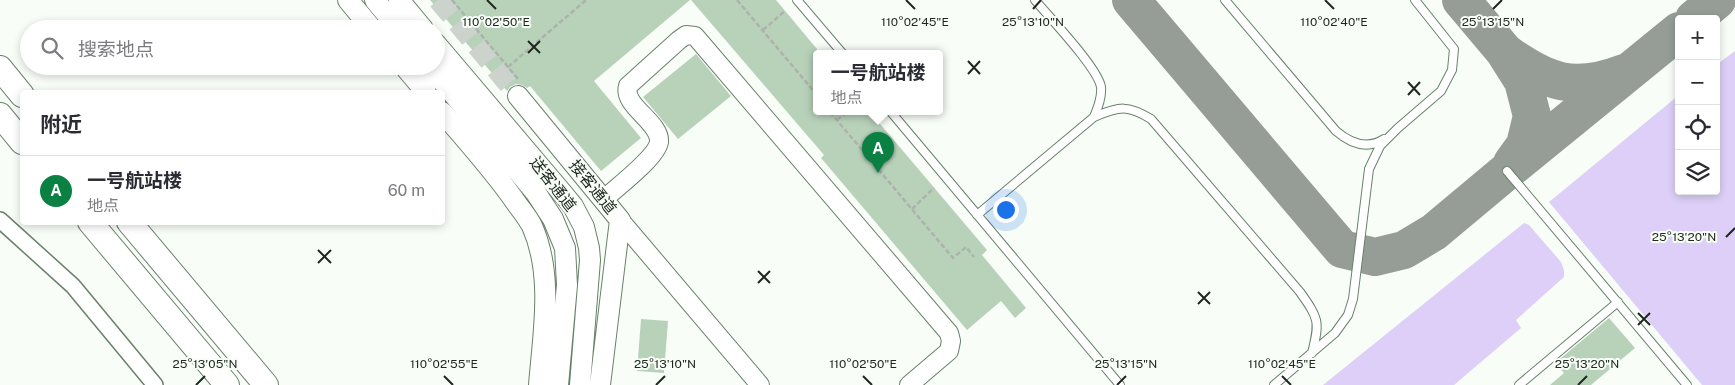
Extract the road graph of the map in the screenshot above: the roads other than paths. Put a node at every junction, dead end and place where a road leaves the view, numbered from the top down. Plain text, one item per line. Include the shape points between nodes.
1 (348, 0) edge
2 (375, 0) edge
3 (399, 0) edge
4 (798, 0) edge
5 (1035, 0) edge
6 (1225, 0) edge
7 (1415, 0) edge
8 (365, 20) edge
9 (392, 20) edge
10 (416, 20) edge
11 (840, 50) edge
12 (445, 55) edge
13 (0, 68) edge
14 (412, 75) edge
15 (438, 75) edge
16 (424, 90) edge
17 (20, 93) edge
18 (518, 96) tunnel mouth
19 (0, 115) edge
20 (894, 115) edge
21 (445, 116) edge
22 (1094, 117) junction
23 (1392, 134) junction
24 (20, 140) edge
25 (1507, 171) dead end
26 (603, 200) junction
27 (977, 215) junction
28 (0, 220) edge
29 (620, 220) junction
30 (93, 225) edge
31 (133, 225) edge
32 (1618, 302) junction
33 (1312, 353) junction
34 (155, 385) edge
35 (227, 385) edge
36 (266, 385) edge
37 (539, 385) edge
38 (558, 385) edge
39 (580, 385) edge
40 (600, 385) edge
41 (760, 385) edge
42 (909, 385) edge
43 (1120, 385) edge
44 (1274, 385) edge
45 (1519, 385) edge
46 (1687, 385) edge

1 - 8 main road
2 - 9 main road
3 - 10 main road
4 - 11 lane
5 - 22 lane via 1090,64 1101,85 1100,104
6 - 23 lane via 1347,140 1364,145 1376,144
7 - 23 lane via 1454,48 1452,70 1441,90
12 - 39 main road, 送客通道 via 573,206 584,227 590,275
13 - 17 highway
14 - 16 main road
15 - 38 main road, 送客通道 via 536,193 553,219 567,263
18 - 26 main road, 接客通道
19 - 24 highway
20 - 27 lane
21 - 37 main road via 507,189 535,235 543,267 544,294
22 - 27 lane
22 - 33 lane via 1112,109 1135,109 1152,119 1315,313 1317,331
23 - 33 lane via 1380,146 1369,170 1353,299 1348,315 1335,333
25 - 32 lane
26 - 29 main road, 接客通道
26 - 42 street via 653,156 658,144 656,131 628,96 628,86 679,40 686,35 694,36 950,333 949,351
27 - 43 lane
28 - 34 street via 72,286
29 - 40 main road, 接客通道
29 - 41 street
30 - 35 highway
31 - 36 highway
32 - 45 lane
32 - 46 lane
33 - 44 lane

